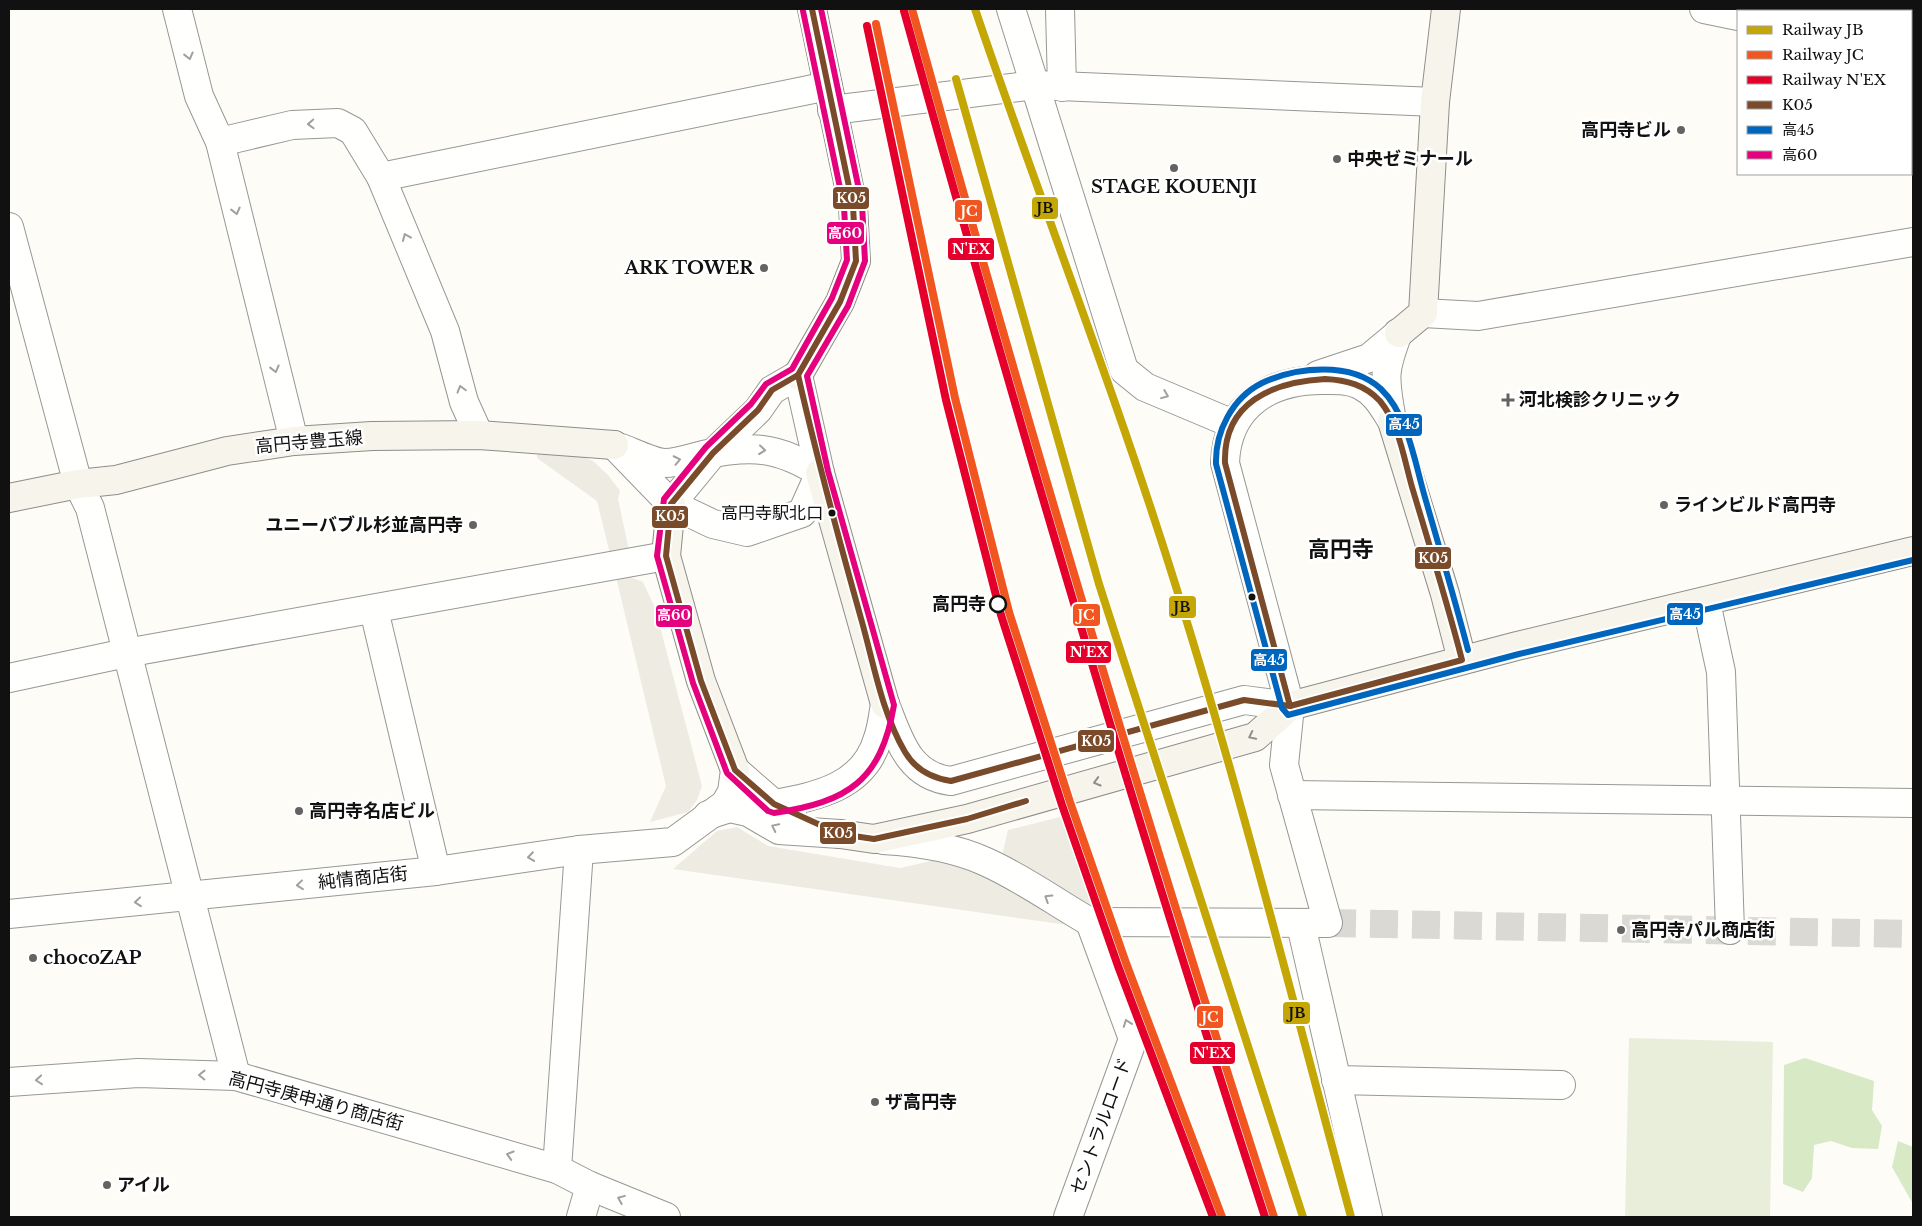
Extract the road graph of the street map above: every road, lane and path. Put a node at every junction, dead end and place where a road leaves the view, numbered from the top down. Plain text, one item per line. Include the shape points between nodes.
1 (177, 9) edge
2 (812, 9) edge
3 (1011, 9) edge
4 (1060, 9) edge
5 (1446, 9) edge
6 (1704, 9) edge
7 (1737, 16) edge
8 (1035, 85) junction
9 (1062, 87) junction
10 (830, 98) junction
11 (1434, 102) junction
12 (220, 142) junction
13 (381, 177) junction
14 (9, 226) edge
15 (1913, 242) edge
16 (1423, 313) junction
17 (1398, 333) junction
18 (798, 375) junction
19 (1302, 380) junction
20 (1392, 421) junction
21 (1233, 424) junction
22 (478, 435) junction
23 (294, 441) junction
24 (614, 445) junction
25 (713, 453) junction
26 (820, 473) junction
27 (78, 484) junction
28 (9, 498) edge
29 (671, 504) junction
30 (1913, 551) edge
31 (666, 556) junction
32 (1706, 602) junction
33 (374, 610) junction
34 (126, 653) junction
35 (1462, 660) junction
36 (9, 678) edge
37 (885, 704) junction
38 (1290, 706) junction
39 (735, 770) junction
40 (1292, 795) junction
41 (1725, 800) junction
42 (1913, 803) edge
43 (774, 804) junction
44 (708, 815) junction
45 (840, 834) junction
46 (874, 839) junction
47 (579, 850) junction
48 (436, 871) junction
49 (191, 897) junction
50 (9, 914) edge
51 (1090, 922) junction
52 (1301, 925) junction
53 (1730, 930) dead end
54 (236, 1076) junction
55 (1336, 1080) junction
56 (9, 1082) edge
57 (1561, 1085) dead end
58 (557, 1169) junction
59 (590, 1186) junction
60 (581, 1217) edge
61 (666, 1217) edge
62 (1068, 1217) edge
63 (1368, 1217) edge

1 -> 12 street via 200,96
2 - 10 street
3 - 8 street
4 - 9 street
5 - 11 street
6 - 7 street
8 - 9 street
8 - 10 street
8 -> 21 street via 1124,370 1145,387
9 - 11 street
10 - 13 street
10 - 18 street via 853,206 856,262 840,302
11 - 16 street
13 -> 12 street via 353,130 338,123 292,125
12 -> 23 street
22 -> 13 street via 464,402 445,331
14 - 27 street
15 - 16 street via 1478,316
16 - 17 street
17 - 19 street via 1369,358
17 - 20 street via 1385,379
18 - 25 street via 772,390 758,410
18 - 26 street
19 - 20 street via 1343,380 1359,385 1375,395
19 - 21 street via 1267,390 1249,403
20 - 35 street
21 - 38 street via 1226,444 1225,463
22 - 23 street, 高円寺豊玉線
22 - 24 street, 高円寺豊玉線
23 - 27 street, 高円寺豊玉線 via 227,451 116,480
24 -> 25 street via 664,463
24 - 29 street
25 -> 26 street via 751,449 776,451
25 - 29 street
26 - 29 street via 802,513 748,532 713,524
26 - 37 street
27 - 28 street, 高円寺豊玉線
27 - 34 street via 90,508
29 - 31 street
30 - 32 street
31 - 33 street
31 - 39 street via 700,681
32 - 35 street
32 - 41 street via 1721,672
33 - 34 street
33 - 48 street
34 - 36 street
34 - 49 street
35 - 38 street
37 - 38 street via 902,746 914,764 934,779 951,781 1244,700
37 - 43 street via 878,740 864,766 847,783 803,799
38 - 40 street via 1284,765
38 -> 46 street via 1254,737 967,819
39 - 43 street
39 - 44 street, 純情商店街 via 732,792 725,804
40 - 41 street
40 - 52 street via 1328,924
41 - 42 street
41 - 53 street
43 - 45 street
45 -> 44 street via 779,830 748,812 730,808
44 - 47 street, 純情商店街 via 673,842
45 - 46 street
51 -> 46 street via 983,860 913,842
47 -> 48 street, 純情商店街
47 - 58 street
48 -> 49 street, 純情商店街
49 -> 50 street, 純情商店街
49 - 54 street
51 - 52 street
62 -> 51 street, セントラルロード via 1133,1039
52 - 55 street
54 -> 56 street, 高円寺庚申通り商店街 via 138,1074
58 -> 54 street, 高円寺庚申通り商店街
55 - 57 street
55 - 63 street
58 - 59 street, 高円寺庚申通り商店街
59 - 60 street
61 -> 59 street, 高円寺庚申通り商店街

